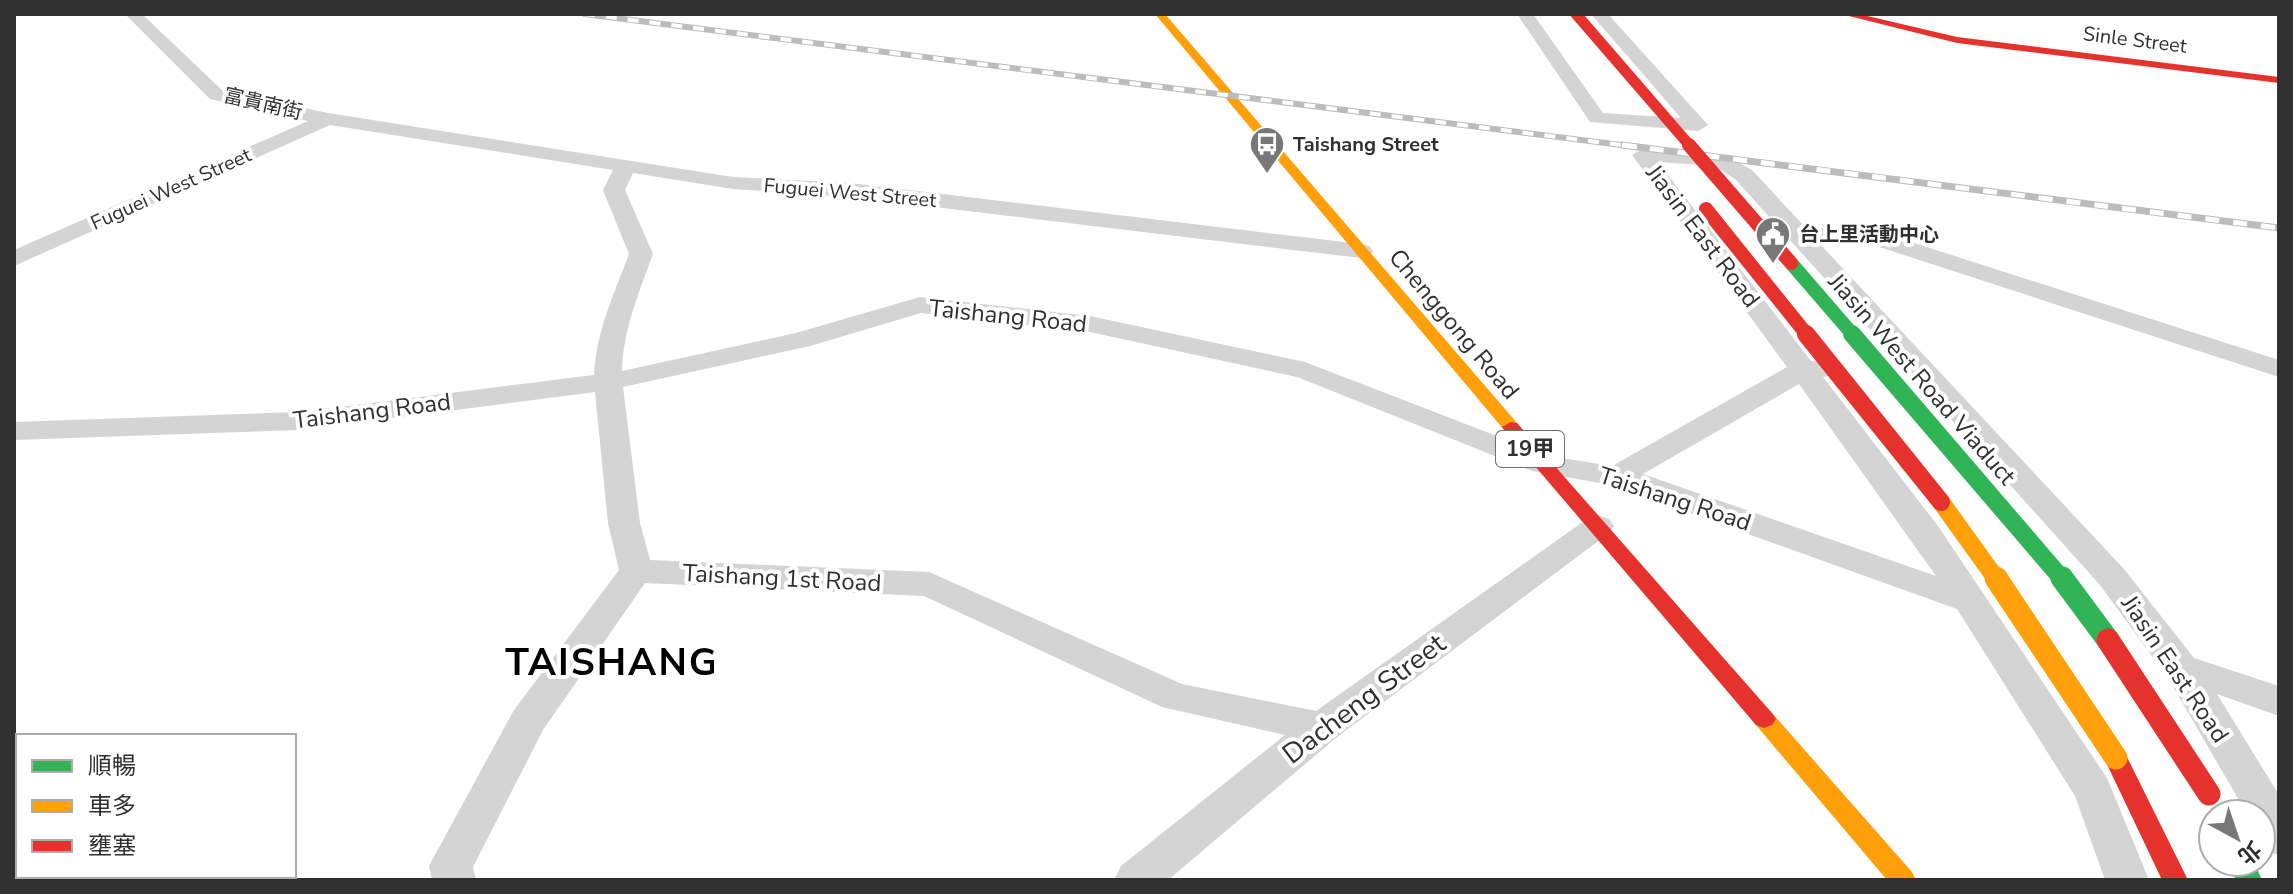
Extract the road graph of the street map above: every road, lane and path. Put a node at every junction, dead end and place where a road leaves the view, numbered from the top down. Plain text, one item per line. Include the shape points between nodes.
1 (133, 14) edge
2 (1160, 14) edge
3 (1525, 14) edge
4 (1576, 14) edge
5 (1599, 14) edge
6 (1846, 14) edge
7 (2279, 80) edge
8 (1619, 101) dead end
9 (328, 119) junction
10 (626, 165) junction
11 (1798, 234) junction
12 (1361, 251) junction
13 (14, 259) edge
14 (1921, 368) junction
15 (1804, 369) junction
16 (2279, 369) edge
17 (608, 382) junction
18 (14, 431) edge
19 (1543, 464) junction
20 (1617, 476) junction
21 (1598, 526) junction
22 (636, 571) junction
23 (1969, 600) junction
24 (2181, 668) junction
25 (2279, 701) edge
26 (1322, 727) junction
27 (2211, 798) edge
28 (2279, 837) edge
29 (454, 880) edge
30 (1136, 880) edge
31 (1903, 880) edge
32 (2127, 880) edge
33 (2175, 880) edge

1 - 9 street, 富貴南街 via 217,95
2 - 12 street, Chenggong Road / 19甲
3 - 5 street via 1597,118 1698,125
4 - 27 street, Jiasin West Road Viaduct, bridge via 2081,600
6 - 7 street, Sinle Street via 1957,40
8 - 33 street, bridge via 1967,534 2116,758
9 - 10 street, Fuguei West Street
9 - 13 street, Fuguei West Street
10 - 12 street, Fuguei West Street via 733,183 850,190
10 - 17 street via 614,190 641,254 612,339
11 - 14 street, Jiasin East Road
11 - 15 street, Jiasin East Road via 1744,175 1720,160 1642,155
11 - 16 street via 1872,237
12 - 19 street, Chenggong Road / 19甲
14 - 15 street
14 - 24 street, Jiasin East Road via 2112,577
15 - 20 street
15 - 23 street, Jiasin East Road
17 - 18 street, Taishang Road via 300,421
17 - 19 street, Taishang Road via 801,340 920,305 1090,324 1305,370
17 - 22 street via 624,523
19 - 20 street, Taishang Road
19 - 21 street, Chenggong Road / 19甲
20 - 23 street, Taishang Road
21 - 26 street, Dacheng Street
21 - 31 street, Chenggong Road / 19甲
22 - 26 street, Taishang 1st Road via 929,584 1175,697
22 - 29 street via 528,721 451,866
23 - 32 street, Jiasin East Road via 2093,790
24 - 25 street
24 - 28 street, Jiasin East Road
26 - 30 street, Dacheng Street

